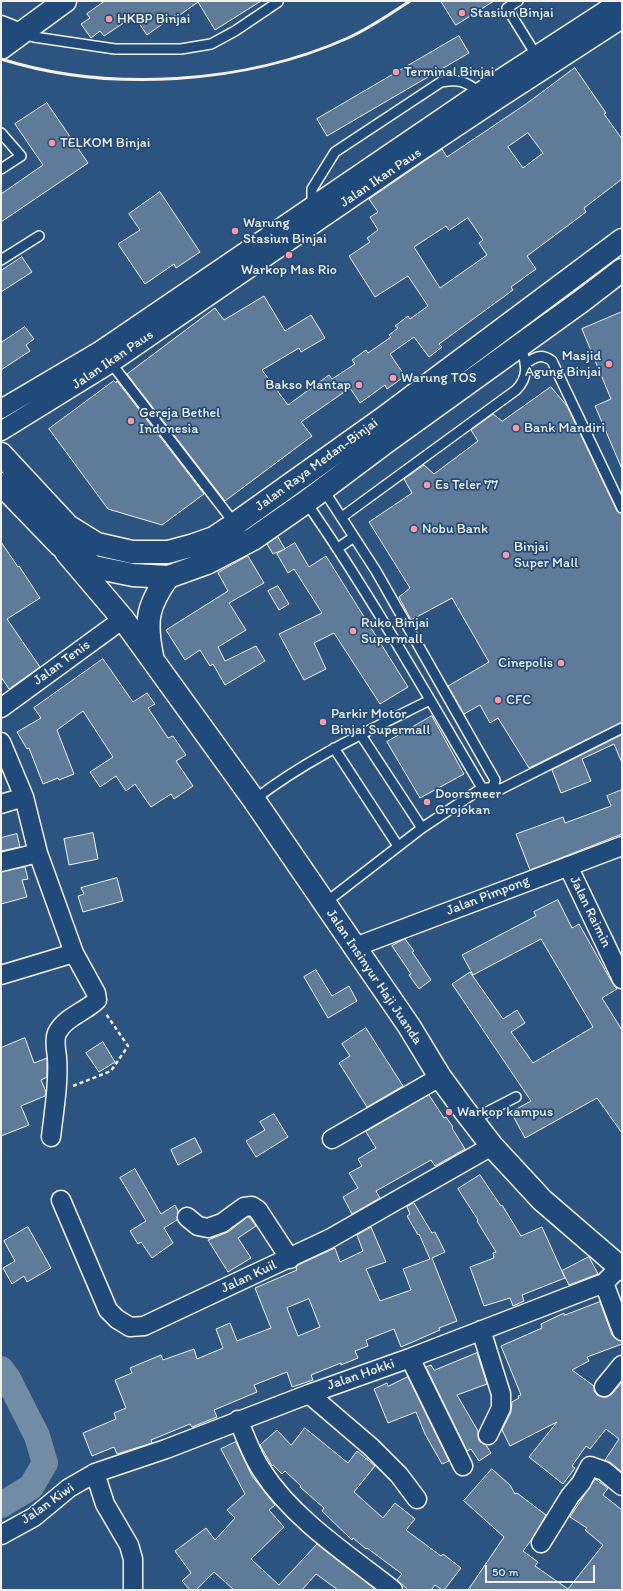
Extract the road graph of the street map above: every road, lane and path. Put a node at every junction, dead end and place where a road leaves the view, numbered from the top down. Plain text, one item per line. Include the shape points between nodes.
1 (65, 1) edge
2 (518, 1) edge
3 (620, 1) edge
4 (278, 2) edge
5 (622, 19) edge
6 (1, 25) edge
7 (22, 33) junction
8 (1, 48) edge
9 (541, 62) junction
10 (480, 92) junction
11 (1, 133) edge
12 (400, 156) junction
13 (1, 169) edge
14 (312, 207) junction
15 (39, 236) dead end
16 (622, 240) edge
17 (1, 260) edge
18 (622, 270) edge
19 (523, 355) junction
20 (111, 363) junction
21 (1, 409) edge
22 (393, 410) junction
23 (407, 428) junction
24 (1, 431) edge
25 (1, 454) edge
26 (1, 484) edge
27 (315, 496) junction
28 (622, 508) edge
29 (342, 518) junction
30 (235, 524) junction
31 (354, 536) junction
32 (60, 545) junction
33 (338, 548) junction
34 (168, 577) junction
35 (123, 619) junction
36 (153, 661) junction
37 (430, 700) junction
38 (1, 708) edge
39 (622, 728) edge
40 (362, 735) junction
41 (1, 742) edge
42 (334, 748) junction
43 (487, 788) junction
44 (24, 797) junction
45 (254, 800) junction
46 (1, 804) edge
47 (422, 828) junction
48 (398, 846) junction
49 (622, 846) edge
50 (38, 853) junction
51 (1, 862) edge
52 (568, 866) junction
53 (325, 903) junction
54 (354, 947) junction
55 (74, 953) junction
56 (1, 975) edge
57 (622, 979) edge
58 (97, 1000) junction
59 (440, 1077) junction
60 (56, 1092) junction
61 (516, 1097) dead end
62 (473, 1121) junction
63 (51, 1137) dead end
64 (332, 1139) dead end
65 (492, 1146) junction
66 (61, 1200) dead end
67 (187, 1217) dead end
68 (290, 1258) junction
69 (621, 1268) edge
70 (604, 1283) junction
71 (481, 1330) junction
72 (622, 1331) edge
73 (410, 1358) junction
74 (622, 1365) edge
75 (604, 1387) dead end
76 (309, 1394) junction
77 (238, 1420) junction
78 (488, 1435) dead end
79 (464, 1466) dead end
80 (95, 1473) junction
81 (622, 1486) edge
82 (417, 1499) dead end
83 (1, 1535) edge
84 (541, 1543) dead end
85 (133, 1590) edge
86 (394, 1590) edge

1 - 7 main road
2 - 9 lane via 507,8
3 - 9 street, Jalan Ikan Paus
4 - 7 lane via 211,44 181,49 115,49
5 - 9 street, Jalan Ikan Paus
6 - 7 street
7 - 8 main road
9 - 10 street, Jalan Ikan Paus
9 - 12 street, Jalan Ikan Paus
10 - 12 street, Jalan Ikan Paus
10 - 14 lane via 466,82 440,82 335,152 312,189
11 - 13 lane via 21,156
12 - 14 street, Jalan Ikan Paus
12 - 20 street, Jalan Ikan Paus
14 - 21 street, Jalan Ikan Paus via 101,350
15 - 17 lane
16 - 22 main road, Jalan Raya Medan-Binjai
18 - 19 main road, Jalan Raya Medan-Binjai
19 - 23 main road, Jalan Raya Medan-Binjai
19 - 28 lane via 545,356 552,361
19 - 29 lane via 526,372 516,390
20 - 24 street, Jalan Ikan Paus
20 - 30 lane
22 - 23 main road
22 - 30 main road, Jalan Raya Medan-Binjai
23 - 27 main road, Jalan Raya Medan-Binjai
25 - 30 main road, Jalan Raya Medan-Binjai via 68,526 97,544 132,552 168,552 214,538
26 - 32 main road, Jalan Raya Medan-Binjai
27 - 29 lane
27 - 33 lane
27 - 34 main road, Jalan Raya Medan-Binjai via 253,539 207,563
29 - 31 lane
31 - 33 lane
31 - 43 lane via 495,780 494,784
32 - 34 main road, Jalan Raya Medan-Binjai via 94,567 134,575
32 - 35 main road, Jalan Insinyur Haji Juanda
33 - 37 lane
34 - 36 main road, Jalan Insinyur Haji Juanda via 153,602 148,617 148,637
35 - 36 main road, Jalan Insinyur Haji Juanda
35 - 38 street, Jalan Tenis
36 - 45 main road, Jalan Insinyur Haji Juanda
37 - 40 lane
37 - 43 lane
39 - 43 lane via 501,789
40 - 42 lane
40 - 47 lane
41 - 44 street
42 - 45 lane via 267,789
42 - 48 lane
43 - 47 lane
44 - 46 street
44 - 50 street
45 - 53 main road, Jalan Insinyur Haji Juanda
47 - 48 lane
48 - 53 lane
49 - 52 street, Jalan Pimpong
50 - 51 street
50 - 55 street
52 - 54 street, Jalan Pimpong
52 - 57 street, Jalan Raimin
53 - 54 main road, Jalan Insinyur Haji Juanda
54 - 59 main road, Jalan Insinyur Haji Juanda via 409,1026
55 - 56 street
55 - 58 street via 96,993
58 - 60 street via 68,1020 57,1033
58 - 60 path via 128,1046 112,1071
59 - 62 main road, Jalan Insinyur Haji Juanda
59 - 64 street
60 - 63 street
61 - 62 lane
62 - 65 main road, Jalan Insinyur Haji Juanda
65 - 68 street, Jalan Kuil via 329,1239
65 - 69 main road, Jalan Insinyur Haji Juanda via 542,1200
66 - 68 street, Jalan Kuil via 108,1310 130,1327 144,1326
67 - 68 street via 198,1226 208,1228 222,1223 244,1207 252,1206 258,1210
69 - 70 street, Jalan Hokki
70 - 71 street, Jalan Hokki
70 - 72 street
71 - 73 street, Jalan Hokki
71 - 78 street via 501,1394 501,1408
73 - 76 street, Jalan Hokki
73 - 79 street
74 - 75 street
76 - 77 street, Jalan Hokki
76 - 82 street via 371,1447 399,1475
77 - 80 street, Jalan Hokki via 166,1449
77 - 86 street via 262,1472 289,1506
80 - 83 street, Jalan Kiwi via 69,1488 34,1517
80 - 85 street via 105,1504 129,1545 133,1559
81 - 84 street via 604,1471 590,1466 581,1484 570,1496

